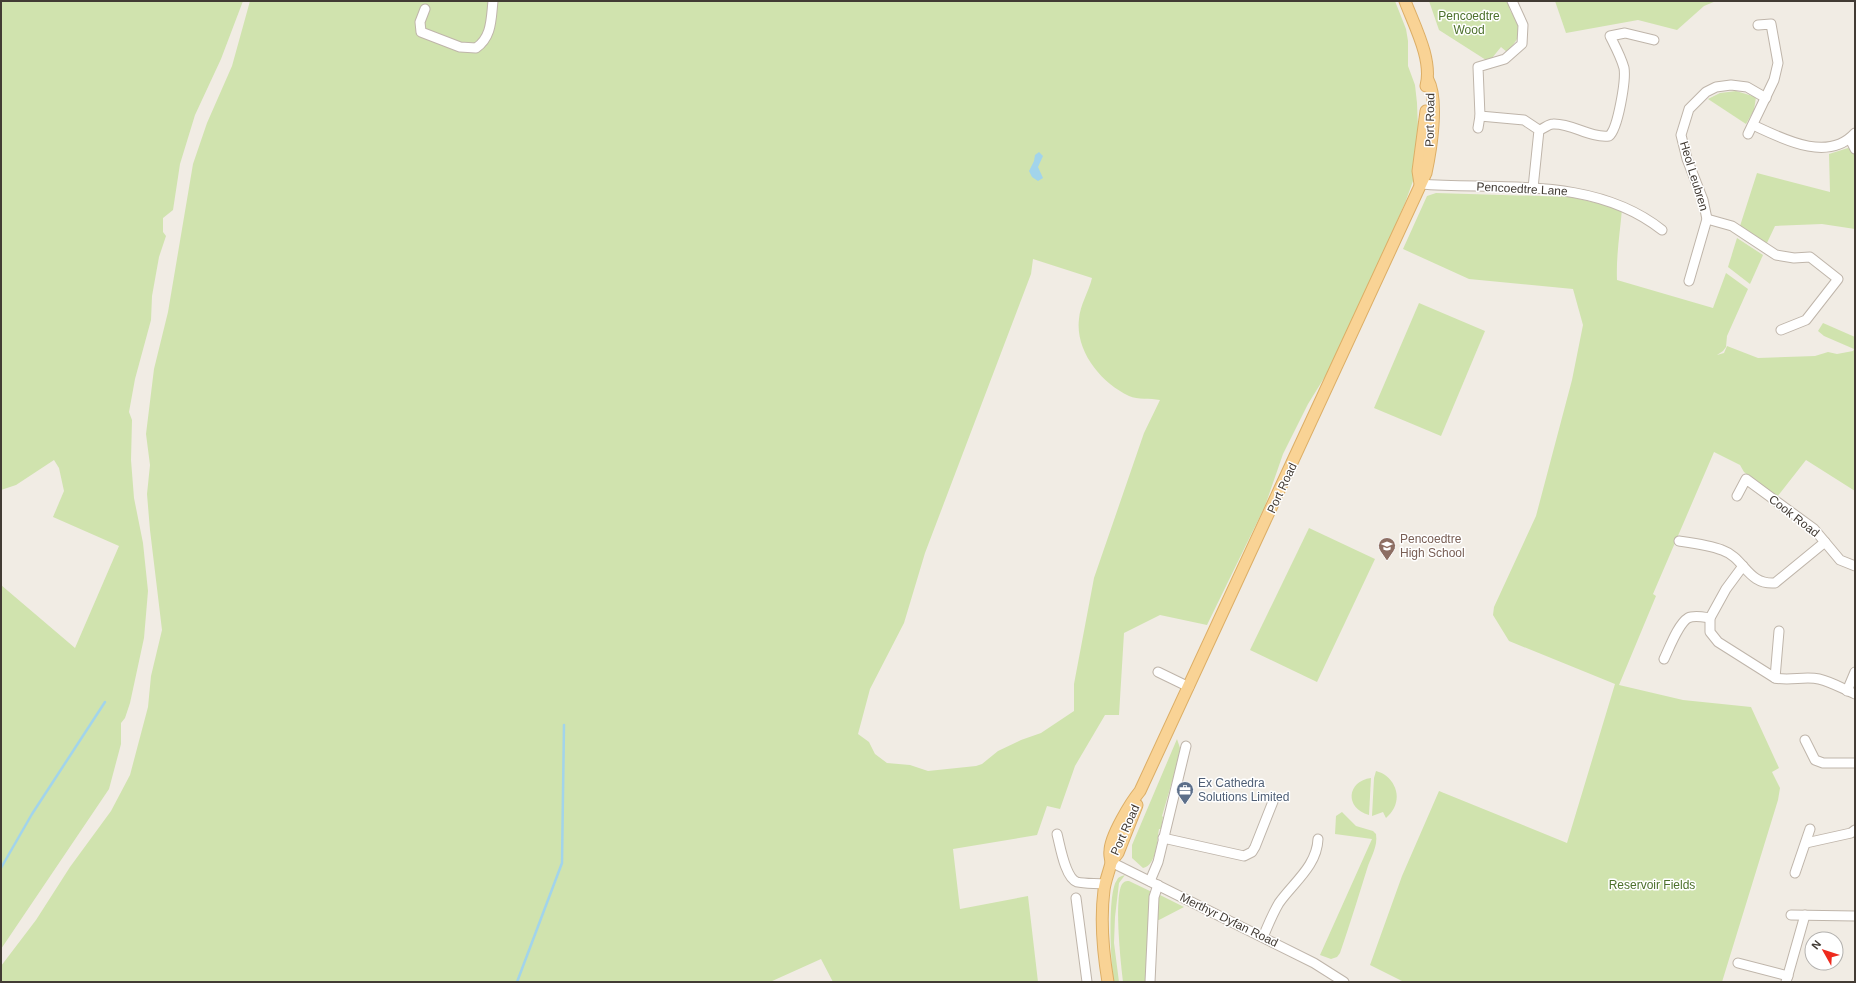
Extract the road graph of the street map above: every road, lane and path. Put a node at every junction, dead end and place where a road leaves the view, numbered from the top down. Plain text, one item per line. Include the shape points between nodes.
1 (493, 1) edge
2 (1405, 1) edge
3 (1512, 1) edge
4 (425, 9) dead end
5 (1758, 25) dead end
6 (1654, 40) dead end
7 (1766, 98) junction
8 (1480, 116) junction
9 (1753, 125) junction
10 (1478, 128) dead end
11 (1539, 130) junction
12 (1748, 134) dead end
13 (1852, 136) edge
14 (1855, 149) edge
15 (1420, 184) junction
16 (1533, 188) junction
17 (1707, 219) junction
18 (1662, 230) dead end
19 (1689, 281) dead end
20 (1781, 330) dead end
21 (1737, 496) dead end
22 (1679, 541) dead end
23 (1825, 542) junction
24 (1742, 566) junction
25 (1855, 566) edge
26 (1710, 618) junction
27 (1779, 631) dead end
28 (1664, 659) dead end
29 (1158, 672) dead end
30 (1855, 672) edge
31 (1775, 678) junction
32 (1189, 687) junction
33 (1851, 692) edge
34 (1805, 740) dead end
35 (1186, 746) dead end
36 (1855, 763) edge
37 (1274, 799) dead end
38 (1810, 829) dead end
39 (1855, 830) edge
40 (1057, 834) dead end
41 (1163, 838) junction
42 (1318, 840) dead end
43 (1806, 843) junction
44 (1111, 862) junction
45 (1795, 872) dead end
46 (1150, 881) junction
47 (1105, 884) junction
48 (1158, 885) junction
49 (1076, 898) dead end
50 (1791, 915) dead end
51 (1805, 915) junction
52 (1855, 916) edge
53 (1263, 937) junction
54 (1738, 963) dead end
55 (1787, 979) edge
56 (1087, 982) edge
57 (1107, 982) edge
58 (1150, 982) edge
59 (1344, 982) edge

1 - 4 street via 488,34 484,42 476,48 460,47 421,32 420,22
2 - 15 main road, Port Road via 1423,49 1428,80 1424,139 1418,171
3 - 8 street via 1523,25 1522,44 1505,59 1478,67
5 - 7 street via 1771,24 1778,64
6 - 11 street via 1625,33 1610,36 1623,66 1624,77 1616,126 1612,134 1605,136 1554,124
7 - 9 street
7 - 17 street, Heol Leubren via 1747,87 1723,86 1706,92 1689,109 1681,135
8 - 10 street
8 - 11 street via 1524,120
9 - 12 street
9 - 13 street via 1778,137 1814,147 1827,148 1839,145
11 - 16 street
13 - 14 street
15 - 16 street, Pencoedtre Lane
15 - 32 main road, Port Road
16 - 18 street, Pencoedtre Lane via 1566,191 1616,203
17 - 19 street, Heol Leubren
17 - 20 street via 1732,226 1776,255 1810,258 1838,279 1806,320
21 - 23 street, Cook Road via 1746,479 1814,529
22 - 24 street via 1723,550 1735,557
23 - 24 street via 1775,583 1765,584 1755,579
23 - 25 street, Cook Road via 1840,560
24 - 26 street
26 - 28 street via 1688,618 1681,624
26 - 31 street via 1710,632 1718,642
27 - 31 street
29 - 32 street
30 - 33 street
31 - 33 street via 1829,681
32 - 44 main road, Port Road via 1140,791 1138,804 1118,853
34 - 36 street via 1816,760 1823,763
35 - 41 street
37 - 41 street via 1252,852 1244,856
38 - 43 street
39 - 43 street
40 - 47 street via 1064,862 1072,879 1078,882
41 - 46 street via 1158,862
42 - 53 street via 1309,865 1280,903
43 - 45 street
44 - 46 street, Merthyr Dyfan Road
44 - 47 main road, Port Road
46 - 48 street, Merthyr Dyfan Road
47 - 57 main road, Port Road via 1102,938
48 - 53 street, Merthyr Dyfan Road
48 - 58 street via 1154,898
49 - 56 street
50 - 51 street
51 - 52 street
51 - 55 street
53 - 59 street, Merthyr Dyfan Road via 1320,966
54 - 55 street

